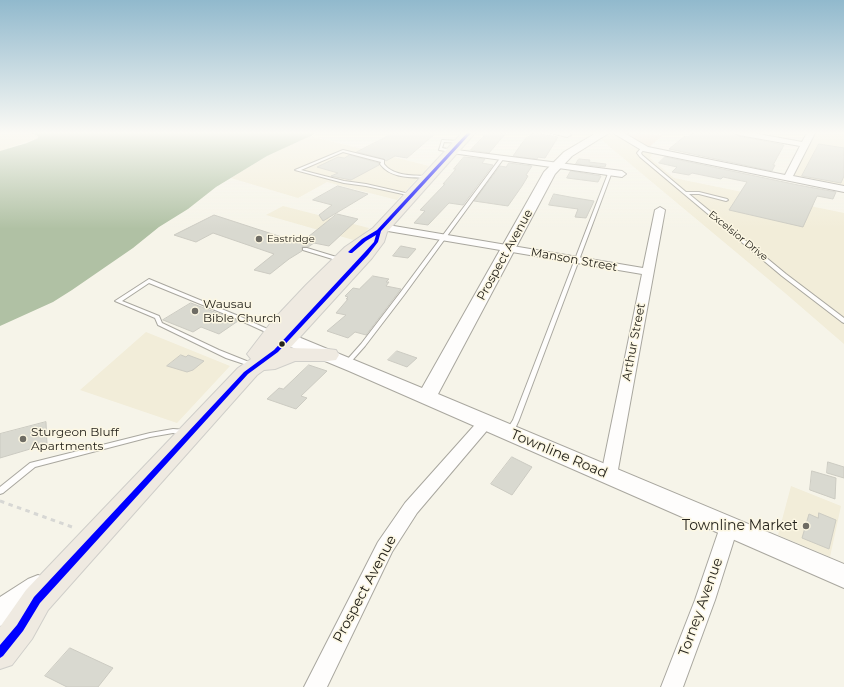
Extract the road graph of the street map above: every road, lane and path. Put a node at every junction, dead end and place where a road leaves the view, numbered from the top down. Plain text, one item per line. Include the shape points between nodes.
1 (309, 165) edge
2 (383, 165) edge
3 (439, 165) edge
4 (497, 165) edge
5 (556, 165) joint
6 (652, 165) edge
7 (728, 165) edge
8 (794, 165) edge
9 (610, 172) junction
10 (622, 174) dead end
11 (428, 177) junction
12 (788, 177) junction
13 (844, 188) edge
14 (685, 193) junction
15 (412, 195) junction
16 (726, 200) dead end
17 (660, 210) dead end
18 (381, 229) junction
19 (443, 238) junction
20 (305, 249) dead end
21 (508, 249) junction
22 (341, 260) junction
23 (576, 260) junction
24 (648, 272) junction
25 (306, 318) junction
26 (844, 321) edge
27 (280, 336) junction
28 (338, 359) junction
29 (249, 369) junction
30 (427, 397) junction
31 (485, 422) junction
32 (190, 432) junction
33 (509, 433) junction
34 (609, 475) junction
35 (0, 492) edge
36 (0, 501) edge
37 (72, 527) dead end
38 (729, 527) junction
39 (76, 559) junction
40 (844, 576) edge
41 (37, 600) junction
42 (0, 613) edge
43 (0, 631) edge
44 (0, 653) edge
45 (315, 687) edge
46 (672, 687) edge

1 - 15 lane via 297,170
2 - 11 lane via 395,173
3 - 11 main road
4 - 19 lane
5 - 9 street
5 - 21 street, Prospect Avenue
6 - 14 lane, Excelsior Drive
7 - 12 street
8 - 12 street
9 - 10 street
9 - 23 lane
11 - 15 main road
12 - 13 street
14 - 16 lane
14 - 26 lane, Excelsior Drive
15 - 18 main road
17 - 24 street, Arthur Street
18 - 19 street, Manson Street
18 - 22 main road
18 - 25 main road via 375,244
19 - 21 street, Manson Street
19 - 28 lane via 363,345
20 - 22 lane
21 - 23 street, Manson Street
21 - 30 street, Prospect Avenue
22 - 27 main road via 298,304
23 - 24 street, Manson Street
23 - 33 lane
24 - 34 street, Arthur Street
25 - 27 main road
25 - 28 main road via 304,326 307,334
27 - 28 street, Townline Road
27 - 29 main road via 272,355
27 - 29 lane via 149,281 118,301 157,317 160,324
28 - 29 main road via 292,354
28 - 30 street, Townline Road
29 - 32 main road
30 - 31 street, Townline Road
31 - 33 street, Townline Road
31 - 45 street, Prospect Avenue via 414,505 384,547
32 - 35 lane via 173,431 150,435 33,465
32 - 39 main road
33 - 34 street, Townline Road
34 - 38 street, Townline Road
36 - 37 path
38 - 40 street, Townline Road
38 - 46 street, Torney Avenue
39 - 41 main road
39 - 42 street
41 - 43 main road
41 - 44 main road via 20,628

